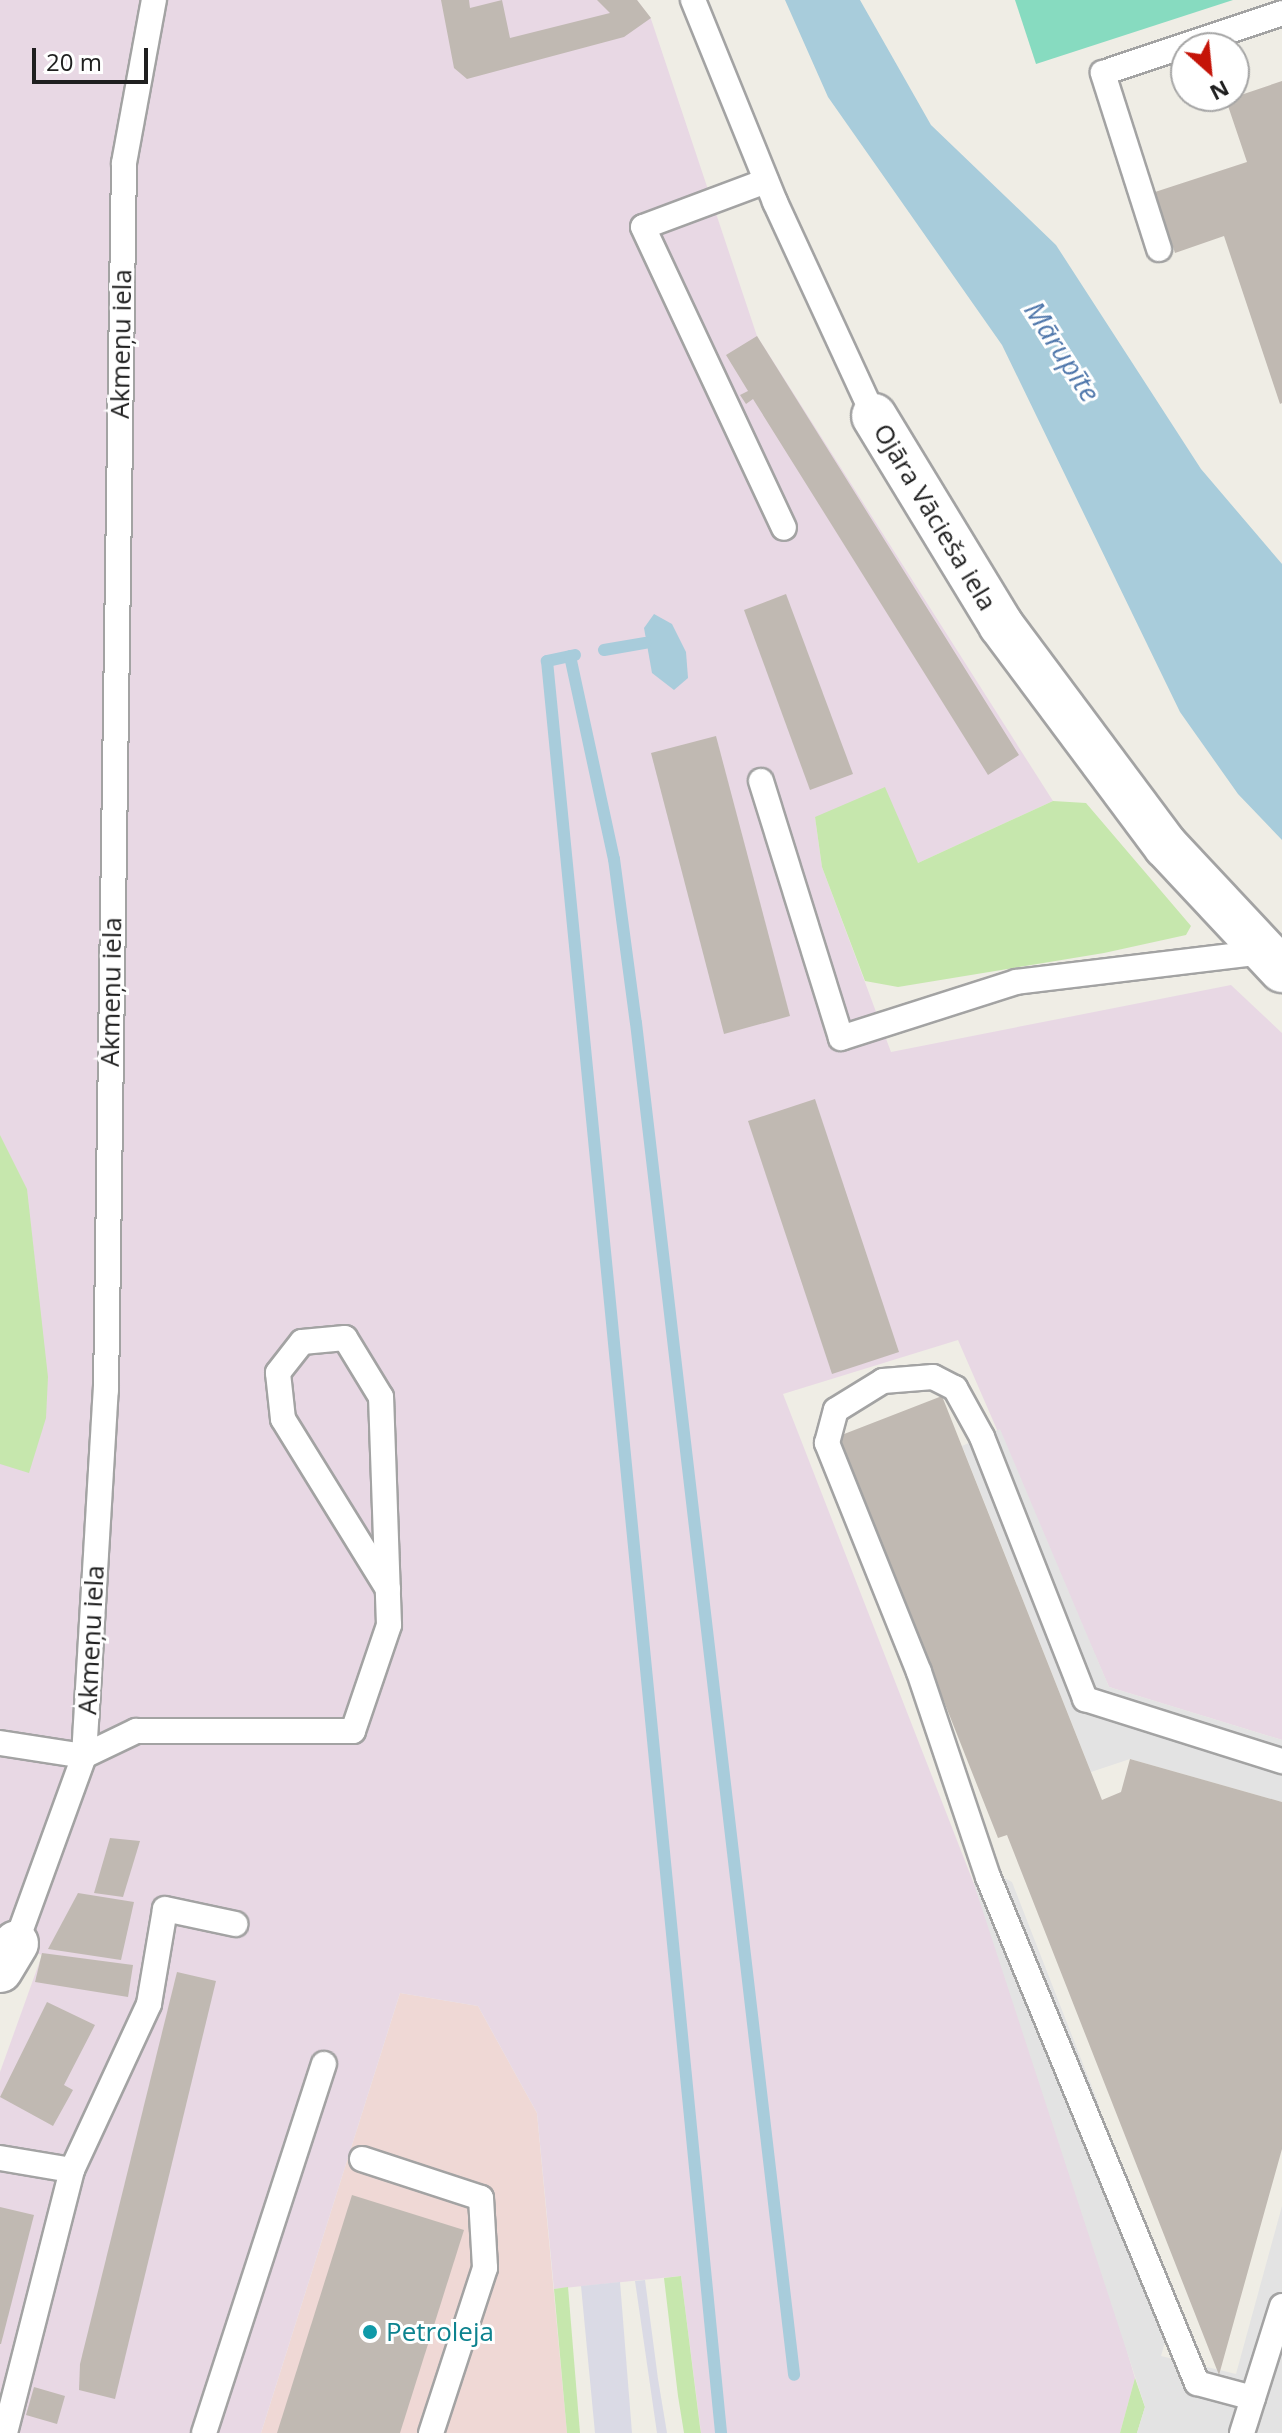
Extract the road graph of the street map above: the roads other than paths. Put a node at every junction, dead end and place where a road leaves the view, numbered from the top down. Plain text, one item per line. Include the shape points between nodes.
1 (154, 0) edge
2 (693, 0) edge
3 (1282, 13) edge
4 (766, 181) junction
5 (1159, 249) dead end
6 (874, 416) joint
7 (784, 528) dead end
8 (761, 781) dead end
9 (1272, 961) edge
10 (388, 1589) junction
11 (0, 1743) edge
12 (84, 1756) junction
13 (1282, 1761) edge
14 (235, 1924) dead end
15 (8, 1956) edge
16 (324, 2064) dead end
17 (0, 2158) edge
18 (362, 2159) dead end
19 (72, 2170) junction
20 (1282, 2306) edge
21 (1253, 2398) junction
22 (5, 2433) edge
23 (204, 2433) edge
24 (431, 2433) edge
25 (1242, 2433) edge

1 - 12 lane, Akmeņu iela via 124,163 106,1390
2 - 4 lane, Ojāra Vācieša iela
3 - 5 lane via 1103,73
4 - 6 lane, Ojāra Vācieša iela
4 - 7 lane via 643,227
6 - 9 street, Ojāra Vācieša iela via 1001,625 1166,846
8 - 9 lane via 841,1038 1016,982
10 - 10 lane via 381,1397 345,1338 302,1342 278,1373 283,1419
10 - 12 lane via 389,1625 353,1731 136,1731
11 - 12 lane
12 - 15 lane, Akmeņu iela
13 - 21 lane via 1085,1699 982,1437 955,1388 933,1377 883,1381 836,1410 827,1443 919,1672 988,1877 1197,2383
14 - 19 lane via 165,1909 149,2004
16 - 23 lane
17 - 19 lane
18 - 24 lane via 481,2198 485,2268
19 - 22 lane
20 - 21 lane
21 - 25 lane

